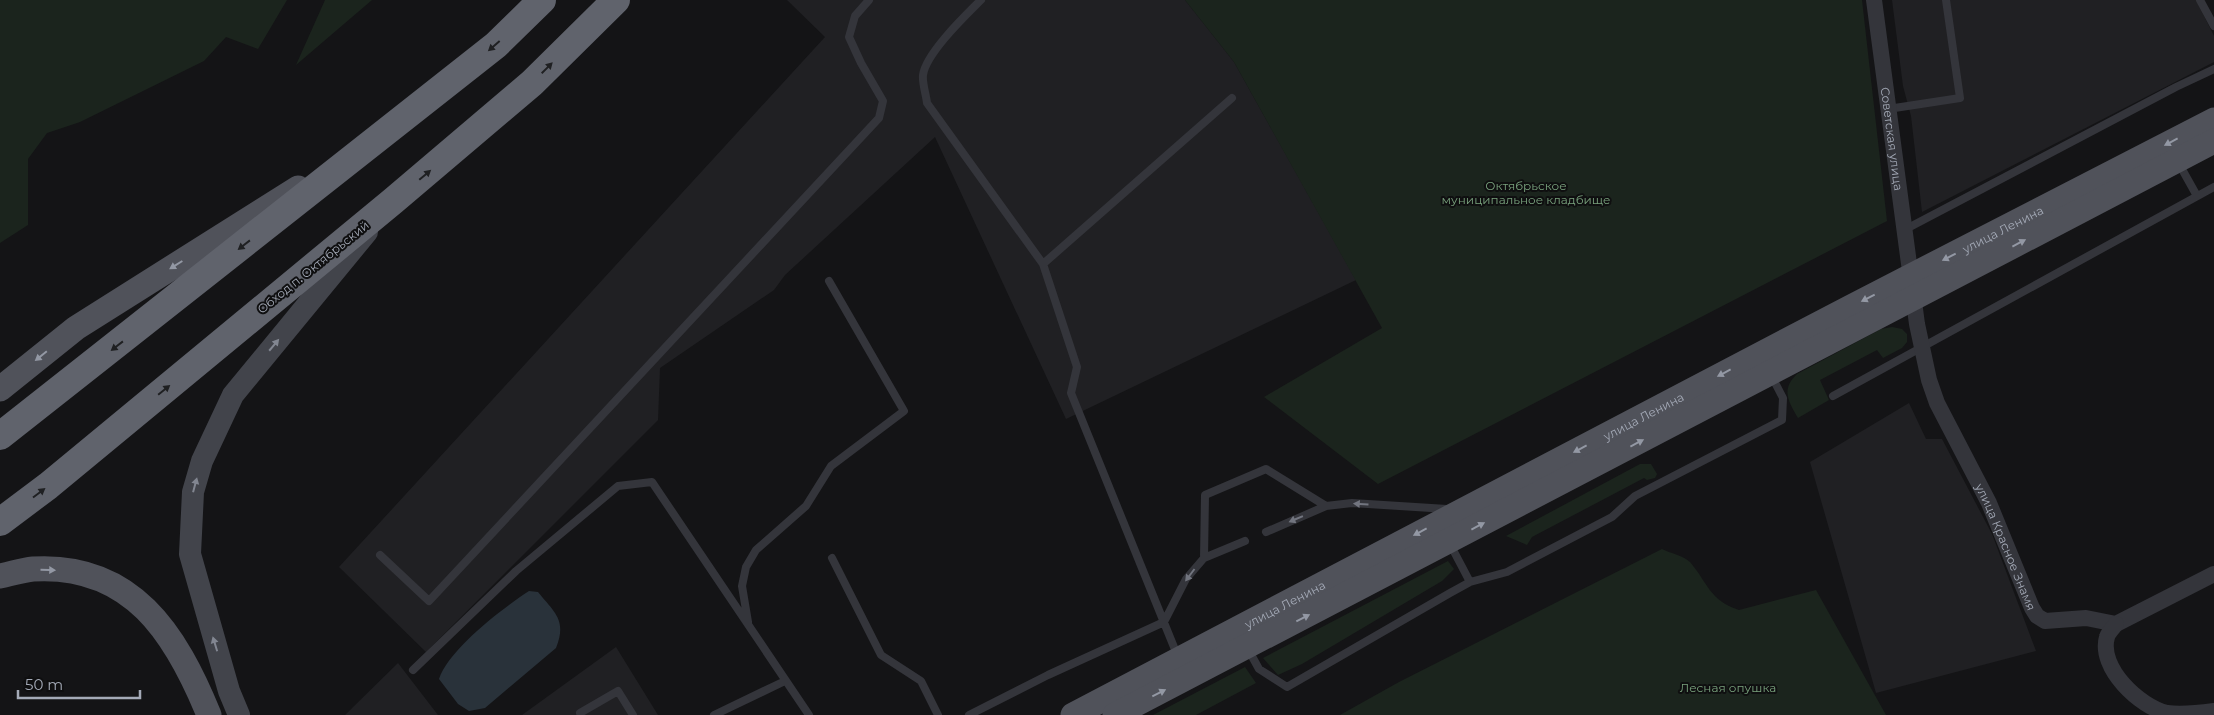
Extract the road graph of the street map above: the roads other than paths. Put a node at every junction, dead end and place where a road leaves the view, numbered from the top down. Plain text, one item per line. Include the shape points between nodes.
1 (542, 0) edge
2 (616, 0) edge
3 (869, 0) edge
4 (981, 0) edge
5 (1874, 0) edge
6 (1946, 0) edge
7 (2200, 0) edge
8 (2214, 26) edge
9 (2214, 68) edge
10 (1232, 98) dead end
11 (1888, 109) junction
12 (2214, 120) edge
13 (380, 136) junction
14 (2214, 141) edge
15 (2177, 160) junction
16 (2214, 187) edge
17 (2197, 196) junction
18 (393, 201) junction
19 (1906, 229) junction
20 (1043, 264) junction
21 (829, 281) dead end
22 (1913, 287) junction
23 (1921, 347) junction
24 (1770, 373) junction
25 (0, 389) edge
26 (1833, 396) dead end
27 (0, 436) edge
28 (1326, 506) junction
29 (1462, 510) junction
30 (0, 522) edge
31 (1266, 532) dead end
32 (1245, 541) dead end
33 (1448, 542) junction
34 (380, 555) dead end
35 (832, 558) dead end
36 (1204, 558) junction
37 (2214, 574) edge
38 (0, 576) edge
39 (1470, 582) junction
40 (1164, 622) junction
41 (2116, 624) junction
42 (749, 626) junction
43 (1247, 647) junction
44 (1179, 660) junction
45 (413, 670) dead end
46 (785, 681) junction
47 (206, 709) edge
48 (2214, 711) edge
49 (580, 713) dead end
50 (239, 715) edge
51 (633, 715) edge
52 (714, 715) edge
53 (809, 715) edge
54 (938, 715) edge
55 (968, 715) edge
56 (1073, 715) edge
57 (1117, 715) edge

1 -> 13 highway via 496,45
18 -> 2 highway, Обход п. Октябрьский via 532,83
3 - 34 lane via 855,16 849,36 883,101 879,118 429,601
4 - 20 lane via 928,61 923,74 927,103
5 - 11 street, Советская улица
6 - 11 lane via 1960,98
7 - 8 lane
9 - 19 lane
10 - 20 lane
11 - 19 street, Советская улица
12 -> 22 main road, улица Ленина
13 -> 25 main road via 76,328
13 -> 27 highway
14 - 15 main road, улица Ленина
15 - 17 lane
22 -> 15 main road, улица Ленина
16 - 17 lane
17 - 23 lane
30 -> 18 highway, Обход п. Октябрьский
50 -> 18 main road via 190,554 193,492 202,461 233,395
19 - 22 street, Советская улица
20 - 40 lane via 1077,366 1071,393
21 - 42 lane via 904,411 831,466 806,506 756,550 746,567 742,586
22 - 23 street, улица Красное Знамя
22 - 24 main road, улица Ленина
22 -> 29 main road, улица Ленина
23 - 26 lane
23 - 41 street, улица Красное Знамя via 1937,403 1989,504 2037,616 2045,621 2086,618
33 -> 24 main road, улица Ленина
24 - 39 lane via 1783,398 1782,420 1635,496 1612,517 1586,531 1506,572
29 -> 28 lane via 1352,503
28 -> 31 lane
28 - 36 lane via 1266,469 1205,495
29 -> 44 main road, улица Ленина
32 - 36 lane
33 - 39 lane
43 -> 33 main road, улица Ленина
35 - 54 lane via 882,655 921,681
36 -> 40 lane via 1186,579
37 - 41 street
38 -> 47 main road via 32,569 60,570 112,584 138,601 163,628 183,658
39 - 43 lane via 1287,687 1258,669
40 - 44 lane
40 - 55 lane
41 - 48 street via 2107,636 2106,652 2129,691 2151,708 2169,714
42 - 45 lane via 652,482 618,486 516,571
42 - 46 lane
57 -> 43 main road, улица Ленина
44 - 56 main road, улица Ленина
46 - 52 lane
46 - 53 lane
49 - 51 lane via 618,691

